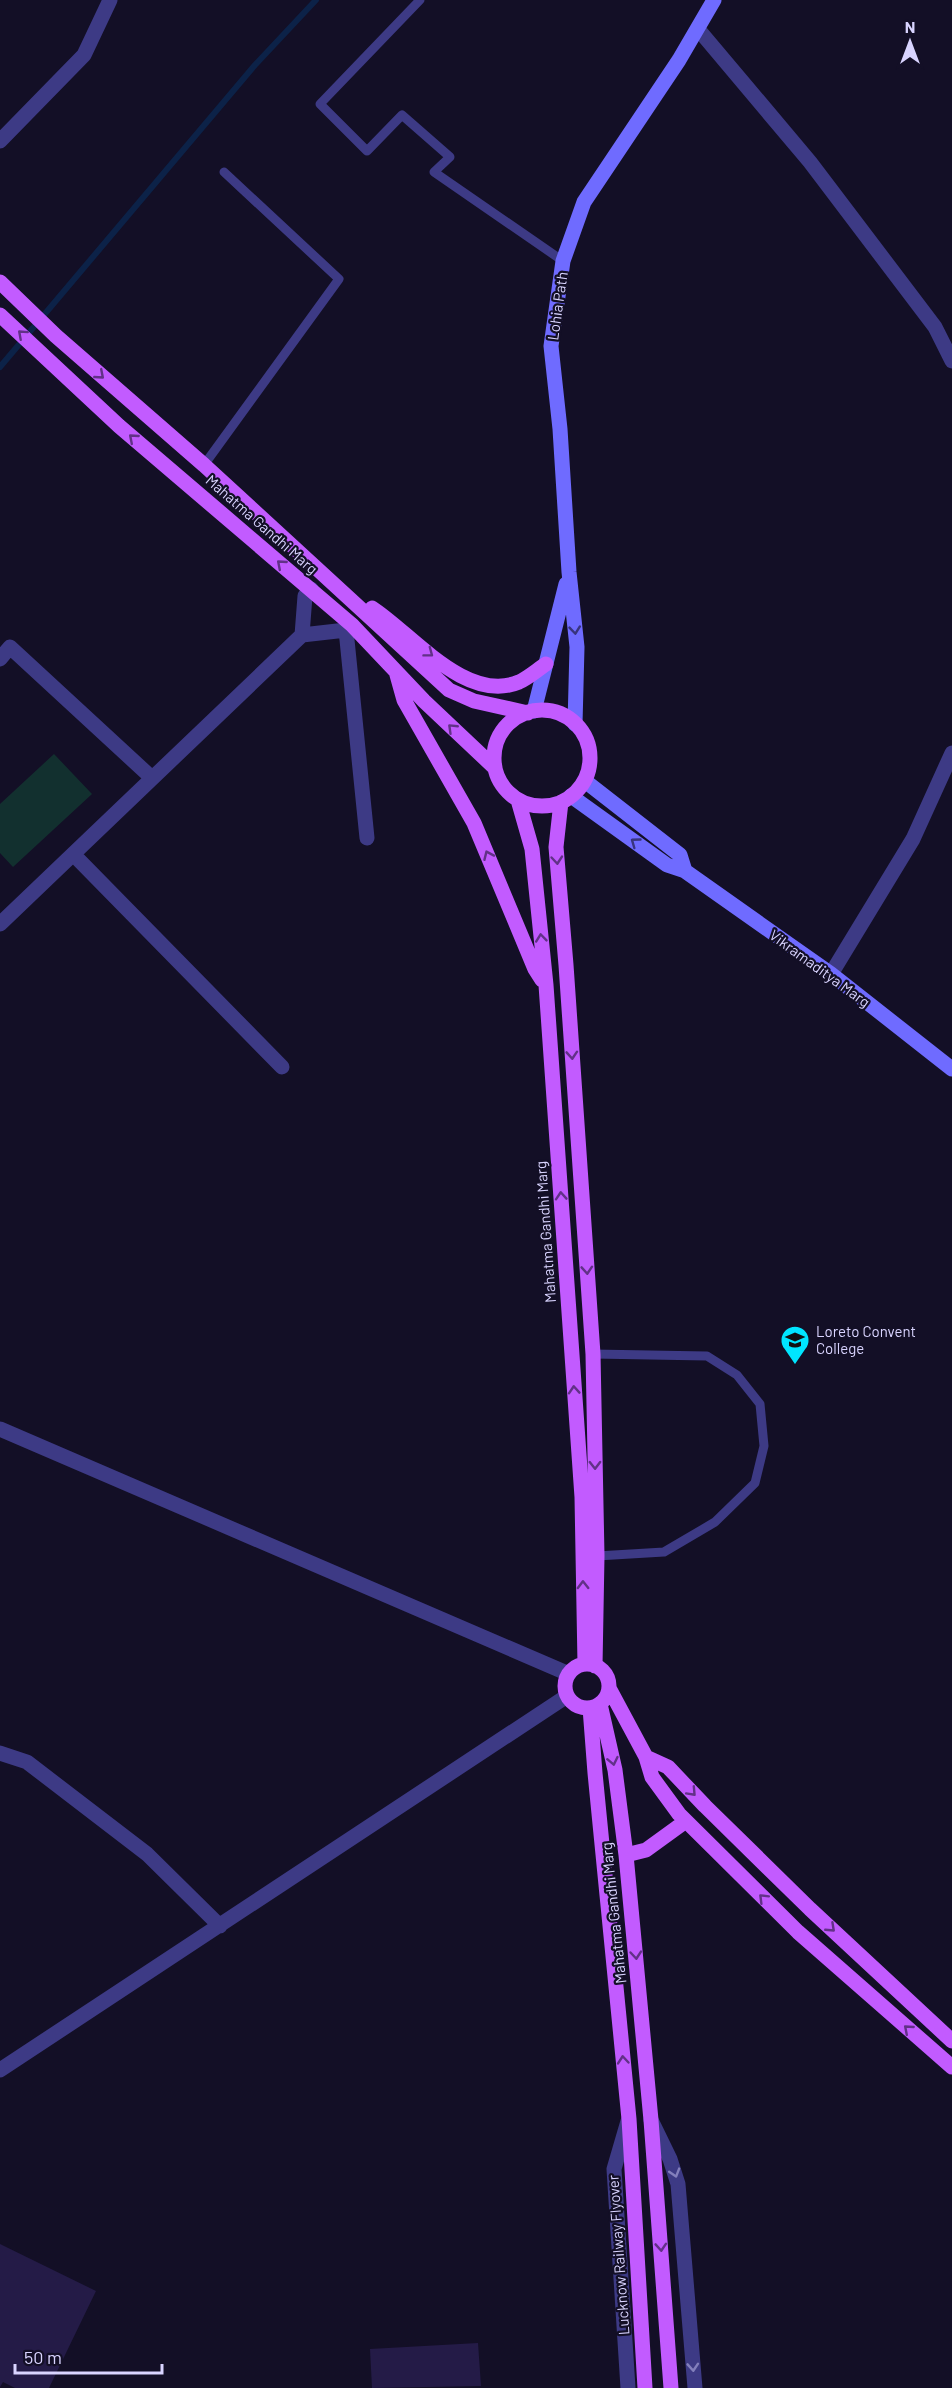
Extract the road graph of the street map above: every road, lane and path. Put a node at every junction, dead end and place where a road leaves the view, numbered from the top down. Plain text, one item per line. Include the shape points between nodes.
1 (110, 0) edge
2 (420, 0) edge
3 (714, 0) edge
4 (698, 29) junction
5 (0, 141) edge
6 (224, 172) dead end
7 (563, 261) junction
8 (0, 282) edge
9 (0, 315) edge
10 (952, 361) edge
11 (204, 465) junction
12 (569, 572) junction
13 (331, 582) junction
14 (310, 589) junction
15 (349, 627) junction
16 (302, 634) junction
17 (0, 659) edge
18 (546, 664) junction
19 (395, 670) junction
20 (531, 712) junction
21 (575, 724) junction
22 (952, 753) edge
23 (495, 768) junction
24 (152, 778) junction
25 (585, 781) junction
26 (566, 799) junction
27 (518, 800) junction
28 (367, 838) dead end
29 (73, 854) junction
30 (686, 871) junction
31 (0, 924) edge
32 (831, 974) junction
33 (546, 985) junction
34 (282, 1067) dead end
35 (952, 1069) edge
36 (593, 1354) junction
37 (0, 1429) edge
38 (597, 1556) junction
39 (590, 1665) junction
40 (569, 1674) junction
41 (609, 1688) junction
42 (567, 1696) junction
43 (595, 1706) junction
44 (0, 1754) edge
45 (646, 1757) junction
46 (686, 1821) junction
47 (626, 1855) junction
48 (220, 1926) junction
49 (952, 2041) edge
50 (952, 2067) edge
51 (0, 2070) edge
52 (628, 2119) junction
53 (651, 2120) junction
54 (628, 2388) edge
55 (645, 2388) edge
56 (671, 2388) edge
57 (695, 2388) edge

1 - 5 street via 84,55
2 - 7 lane via 320,104 367,151 402,115 450,157 434,172
3 - 4 main road, Lohia Path
4 - 7 main road, Lohia Path via 584,202
4 - 10 street via 810,162 934,327
6 - 11 lane via 339,279
7 - 12 main road, Lohia Path via 551,346
8 -> 11 main road
14 -> 9 main road, Mahatma Gandhi Marg via 119,426
11 - 13 main road
12 - 18 main road
12 -> 21 main road, Lohia Path via 577,647
13 -> 18 main road via 383,615 474,683 498,688 520,682
13 - 20 main road via 449,690 474,701
14 - 15 main road, Mahatma Gandhi Marg
14 - 16 street via 305,596
15 - 16 street
15 - 19 main road, Mahatma Gandhi Marg
15 - 28 street
16 - 24 street
17 - 24 street via 10,647
18 - 20 main road
23 -> 19 main road, Mahatma Gandhi Marg
33 -> 19 main road via 535,969 474,823 404,700
20 - 21 main road via 552,711
20 - 23 main road via 516,718 501,732 495,748
21 - 25 main road via 590,748
22 - 32 street via 914,839
23 - 27 main road via 502,784
24 - 29 street
25 - 26 main road
25 - 30 main road, Vikramaditya Marg via 680,855
26 - 27 main road via 551,806
30 -> 26 main road, Vikramaditya Marg via 667,866
26 -> 36 main road via 556,847
33 -> 27 main road, Mahatma Gandhi Marg via 532,849
29 - 31 street
29 - 34 street
30 - 32 main road, Vikramaditya Marg
32 - 35 main road, Vikramaditya Marg
39 -> 33 main road, Mahatma Gandhi Marg
36 -> 38 main road
36 - 38 lane via 707,1356 737,1375 760,1404 764,1446 755,1483 715,1522 664,1552
37 - 40 street
38 - 39 main road
39 - 40 main road via 579,1666
39 - 41 main road via 606,1675
40 - 42 main road
41 - 43 main road
41 - 45 main road
42 - 43 main road via 577,1706
42 - 48 street
43 -> 47 main road, Mahatma Gandhi Marg via 615,1770
52 -> 43 main road, Mahatma Gandhi Marg via 595,1773
44 - 48 street via 27,1762 137,1847
45 - 46 main road via 652,1777
45 -> 49 main road via 668,1767 810,1909
46 - 47 main road via 646,1850
50 -> 46 main road via 798,1932
47 -> 53 main road, Mahatma Gandhi Marg
48 - 51 street
52 - 54 street via 614,2169
52 - 55 main road, Lucknow Railway Flyover
53 -> 56 main road
53 -> 57 street via 678,2184

